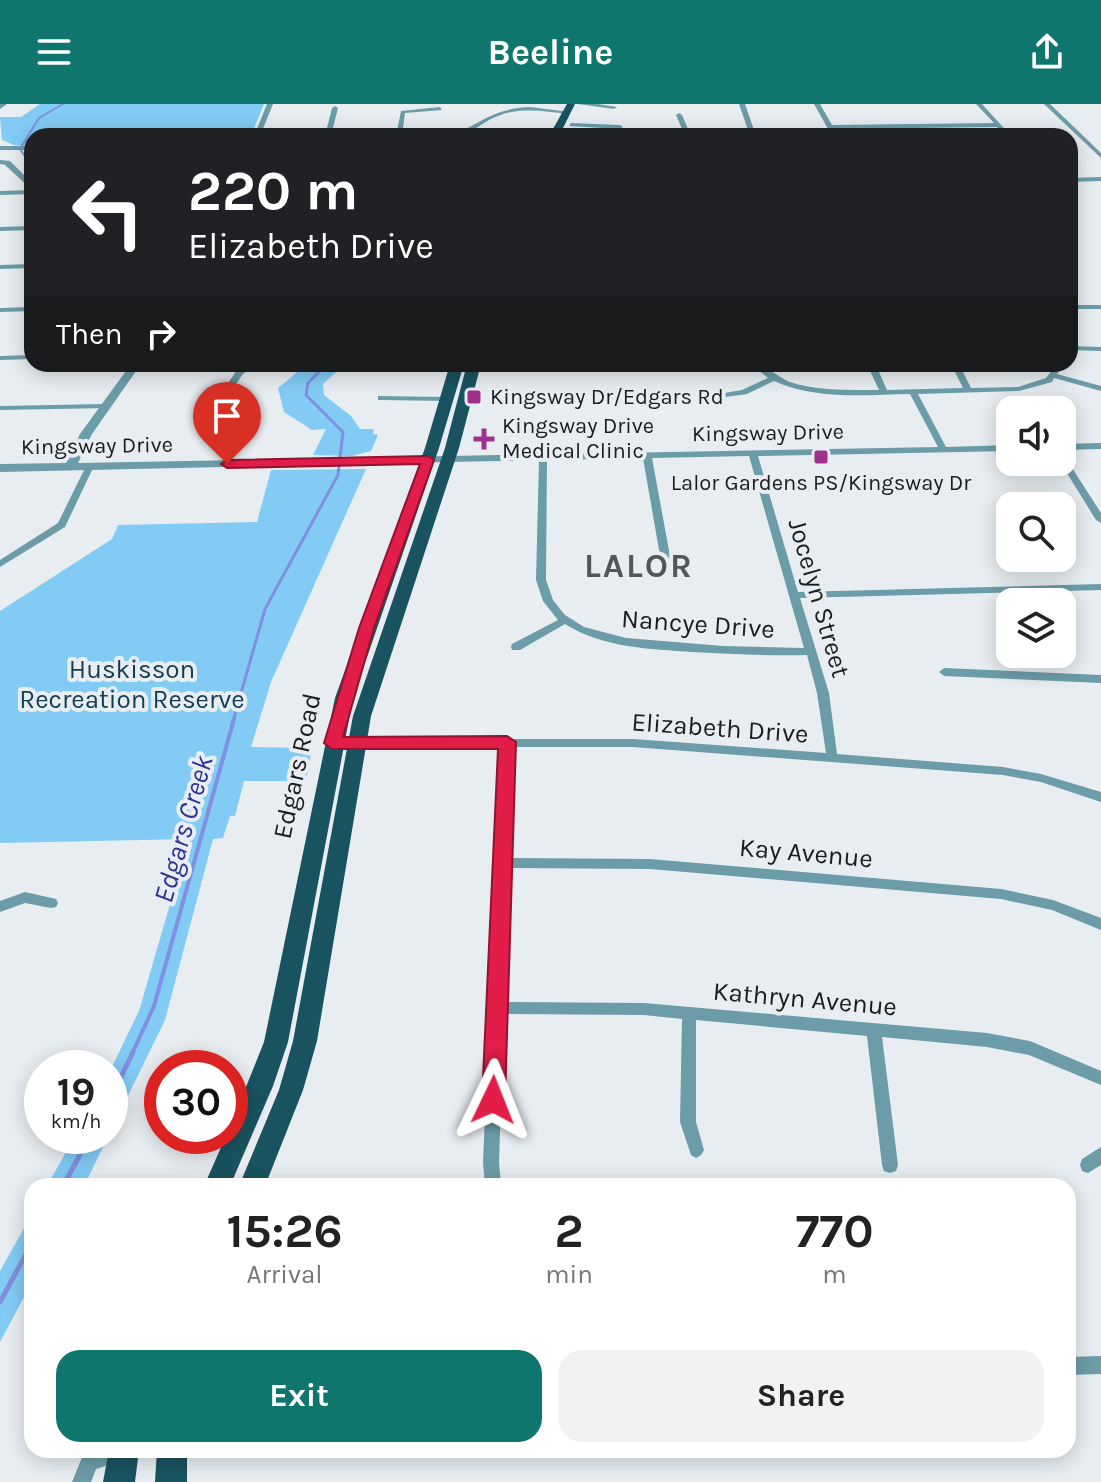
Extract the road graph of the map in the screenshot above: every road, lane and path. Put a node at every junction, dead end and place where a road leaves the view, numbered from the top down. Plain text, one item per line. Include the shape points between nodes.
1 (270, 104) edge
2 (581, 104) edge
3 (742, 104) edge
4 (817, 104) edge
5 (979, 104) edge
6 (1047, 104) edge
7 (614, 107) dead end
8 (335, 108) dead end
9 (569, 108) edge
10 (440, 109) dead end
11 (679, 115) dead end
12 (571, 125) junction
13 (998, 125) junction
14 (620, 127) dead end
15 (830, 127) joint
16 (260, 128) edge
17 (330, 128) edge
18 (400, 128) edge
19 (477, 128) edge
20 (558, 128) edge
21 (570, 128) edge
22 (685, 128) edge
23 (750, 128) edge
24 (1001, 128) edge
25 (1072, 128) edge
26 (1078, 134) edge
27 (0, 148) edge
28 (24, 148) edge
29 (1101, 156) edge
30 (0, 159) edge
31 (1101, 179) edge
32 (1078, 180) edge
33 (24, 181) edge
34 (24, 191) edge
35 (0, 193) edge
36 (24, 228) edge
37 (0, 229) edge
38 (24, 266) edge
39 (0, 267) edge
40 (1078, 307) edge
41 (1101, 307) edge
42 (24, 309) edge
43 (0, 310) edge
44 (1078, 348) edge
45 (1101, 349) edge
46 (24, 357) edge
47 (0, 358) edge
48 (130, 372) edge
49 (240, 372) edge
50 (454, 372) edge
51 (471, 372) edge
52 (766, 372) edge
53 (875, 372) edge
54 (959, 372) edge
55 (1057, 372) edge
56 (1055, 376) junction
57 (774, 378) junction
58 (1101, 389) edge
59 (968, 390) junction
60 (884, 392) junction
61 (913, 392) junction
62 (715, 397) dead end
63 (381, 398) dead end
64 (447, 399) junction
65 (217, 405) dead end
66 (106, 406) junction
67 (0, 408) edge
68 (1101, 446) edge
69 (1076, 447) edge
70 (996, 448) edge
71 (943, 449) junction
72 (753, 453) junction
73 (647, 456) junction
74 (543, 458) junction
75 (448, 459) junction
76 (428, 460) junction
77 (71, 466) junction
78 (0, 468) edge
79 (89, 468) junction
80 (1073, 476) edge
81 (1101, 520) edge
82 (0, 564) edge
83 (667, 567) dead end
84 (1101, 587) edge
85 (795, 595) junction
86 (565, 620) junction
87 (516, 647) dead end
88 (811, 651) junction
89 (944, 672) dead end
90 (1101, 679) edge
91 (507, 742) junction
92 (332, 743) junction
93 (357, 743) junction
94 (832, 757) junction
95 (1101, 797) edge
96 (502, 863) junction
97 (51, 903) dead end
98 (0, 907) edge
99 (1101, 924) edge
100 (283, 1006) junction
101 (312, 1006) junction
102 (497, 1008) junction
103 (689, 1013) junction
104 (874, 1030) junction
105 (1101, 1078) edge
106 (696, 1150) dead end
107 (890, 1165) dead end
108 (221, 1178) edge
109 (255, 1178) edge
110 (492, 1178) edge
111 (1101, 1365) edge
112 (1076, 1366) edge
113 (102, 1458) edge
114 (123, 1458) edge
115 (172, 1458) edge
116 (81, 1482) edge
117 (119, 1482) edge
118 (171, 1482) edge

1 - 16 street
2 - 7 street
2 - 12 main road
3 - 23 street
4 - 15 street
5 - 13 street
6 - 25 street
8 - 17 street
9 - 19 street via 508,111
9 - 20 main road
10 - 18 street via 403,112
11 - 22 street
12 - 14 street
12 - 21 main road
13 - 15 street
13 - 24 street
26 - 29 street
27 - 28 street
30 - 33 street
31 - 32 street
34 - 35 street
36 - 37 street
38 - 39 street
40 - 41 street
42 - 43 street
44 - 45 street
46 - 47 street
48 - 66 street
49 - 65 street
50 - 64 main road, Edgars Road
51 - 75 main road, Edgars Road
52 - 57 street
53 - 60 street
54 - 59 street
55 - 56 street
56 - 58 street
56 - 59 street via 1026,388
57 - 60 street via 824,392
57 - 62 street via 744,392
59 - 61 street
60 - 61 street
61 - 71 street
63 - 64 street
64 - 76 main road, Edgars Road
66 - 67 street
66 - 77 street
68 - 69 street
70 - 71 street, Kingsway Drive
71 - 72 street, Kingsway Drive
72 - 73 street, Kingsway Drive
72 - 85 street, Jocelyn Street
73 - 74 street, Kingsway Drive
73 - 83 street
74 - 75 street, Kingsway Drive
74 - 86 street, Nancye Drive via 542,588
75 - 76 street, Kingsway Drive
75 - 93 main road, Edgars Road via 374,672
76 - 79 street, Kingsway Drive
76 - 92 main road, Edgars Road
77 - 78 street, Kingsway Drive
77 - 79 street, Kingsway Drive
79 - 82 street via 62,525
80 - 81 street
84 - 85 street
85 - 88 street, Jocelyn Street
86 - 87 street
86 - 88 street, Nancye Drive via 621,642
88 - 94 street, Jocelyn Street via 826,705
89 - 90 street
91 - 93 street, Elizabeth Drive
91 - 94 street, Elizabeth Drive via 633,743
91 - 96 street
92 - 93 street, Elizabeth Drive
92 - 100 main road, Edgars Road
93 - 101 main road, Edgars Road
94 - 95 street, Elizabeth Drive via 1003,771
96 - 99 street, Kay Avenue via 650,864 1001,894 1045,903
96 - 102 street
97 - 98 street via 25,897
100 - 101 main road
100 - 108 main road, Edgars Road via 261,1086
101 - 109 main road, Edgars Road via 291,1090
102 - 103 street, Kathryn Avenue
102 - 110 street
103 - 104 street, Kathryn Avenue
103 - 106 street via 688,1122
104 - 105 street, Kathryn Avenue via 1009,1043
104 - 107 street
111 - 112 street
113 - 116 street via 90,1462
114 - 117 main road
115 - 118 main road

